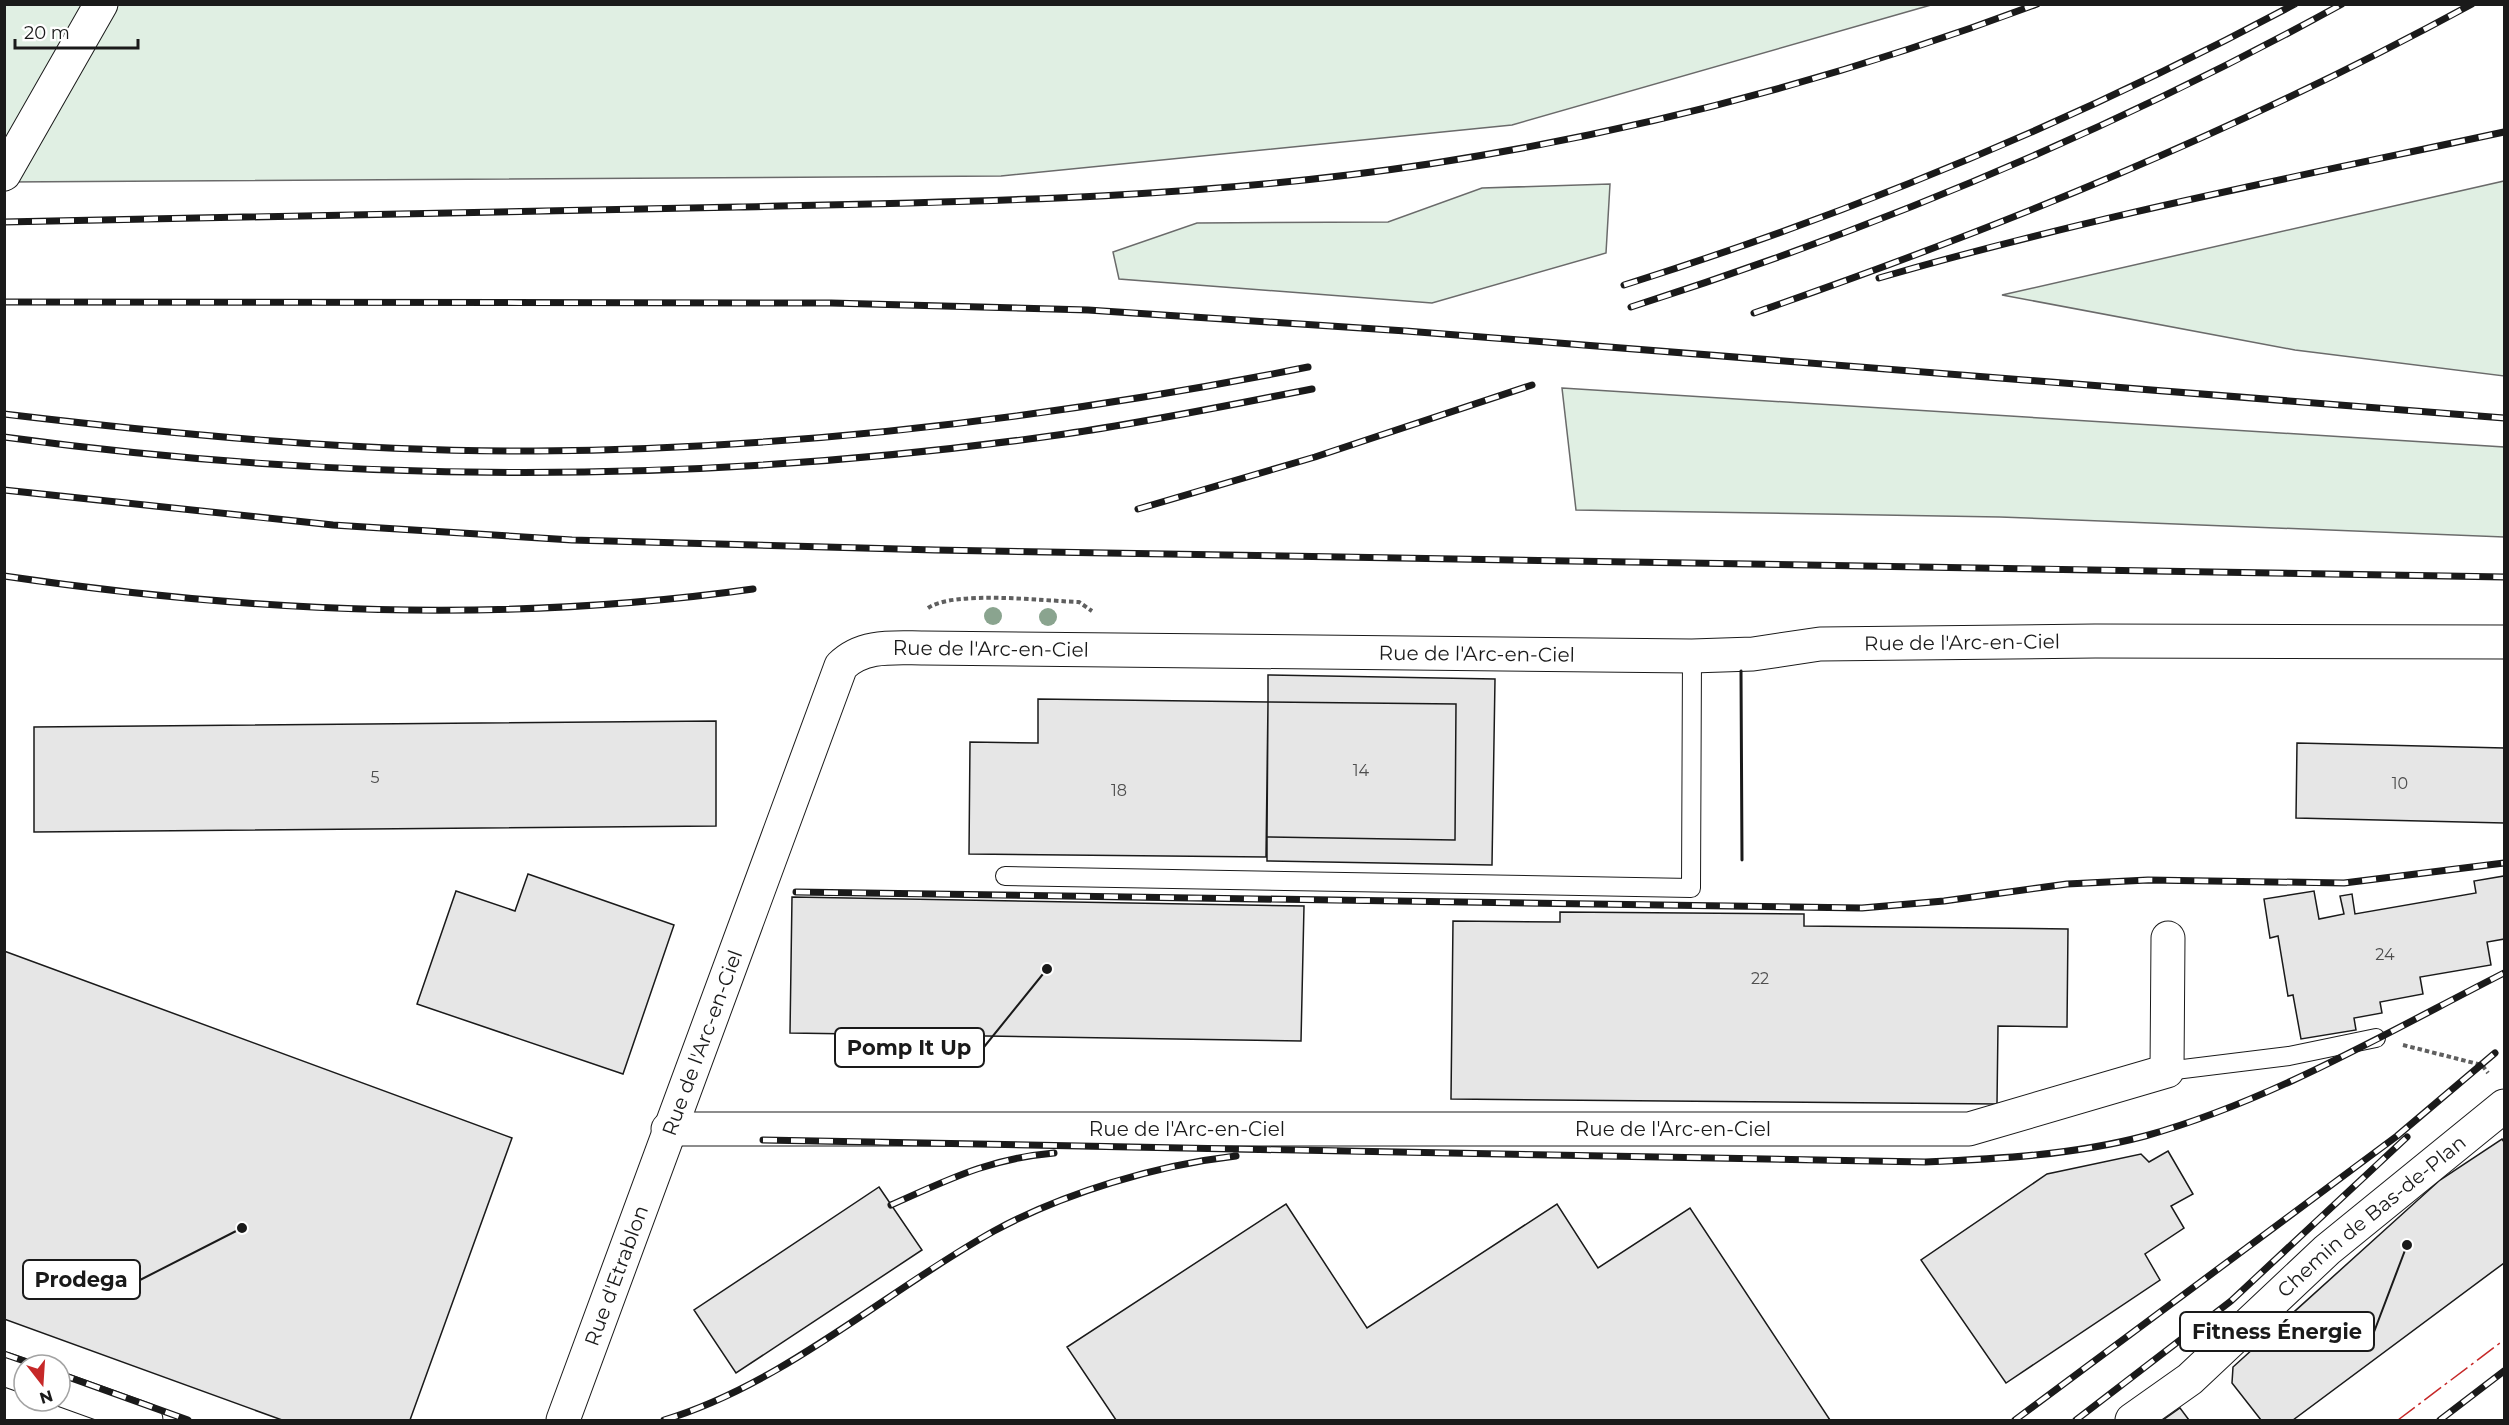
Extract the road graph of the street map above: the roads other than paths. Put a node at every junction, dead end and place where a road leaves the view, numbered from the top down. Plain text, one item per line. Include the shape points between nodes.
1 (101, 4) edge
2 (4, 174) edge
3 (2505, 642) edge
4 (1692, 656) junction
5 (1005, 876) dead end
6 (2168, 938) dead end
7 (2376, 1038) road end
8 (2167, 1071) junction
9 (2505, 1106) edge
10 (668, 1129) junction
11 (72, 1393) edge
12 (146, 1420) edge
13 (563, 1420) edge
14 (2132, 1420) edge

1 - 2 main road
3 - 4 main road, Rue de l'Arc-en-Ciel via 1820,644 1753,654
4 - 5 lane via 1691,888
4 - 10 main road, Rue de l'Arc-en-Ciel via 924,648 882,648 853,654 841,666
6 - 8 main road
7 - 8 lane via 2289,1056
8 - 10 main road, Rue de l'Arc-en-Ciel via 1969,1129
9 - 14 main road, Chemin de Bas-de-Plan via 2327,1250 2190,1379
10 - 13 main road, Rue d'Etrablon
11 - 12 main road

